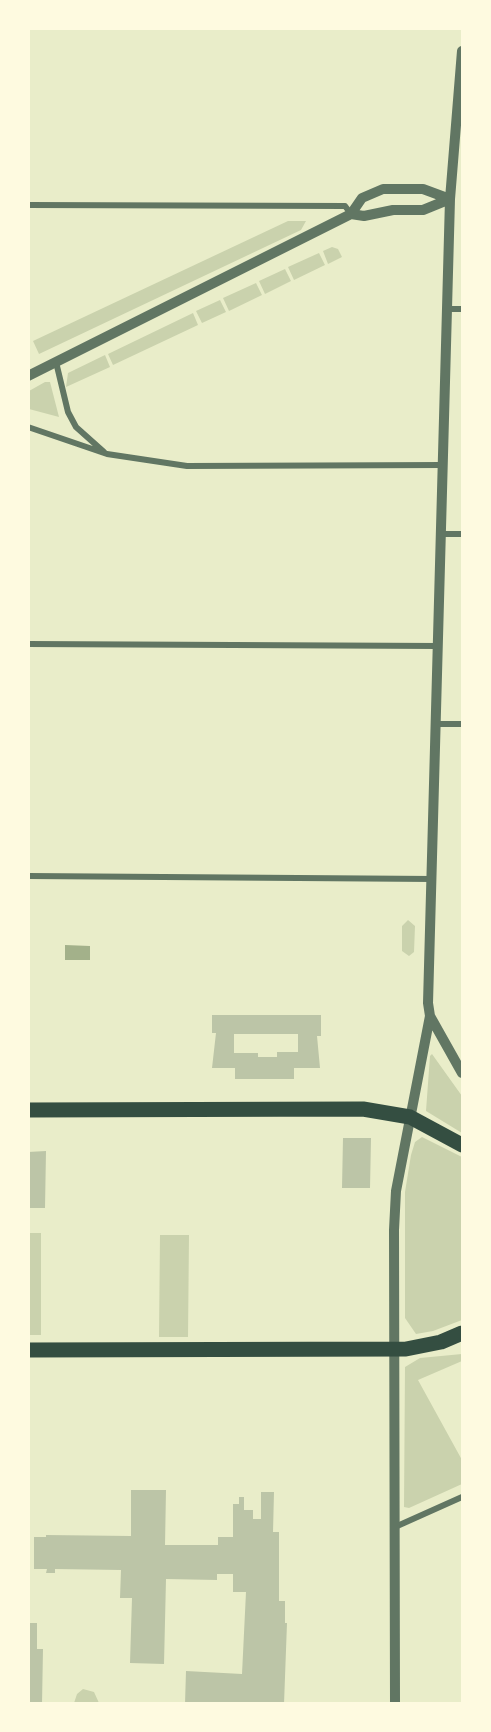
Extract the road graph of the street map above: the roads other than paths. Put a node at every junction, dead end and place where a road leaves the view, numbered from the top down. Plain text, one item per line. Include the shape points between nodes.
1 (462, 51) edge
2 (461, 81) edge
3 (450, 200) junction
4 (28, 205) edge
5 (351, 214) junction
6 (447, 309) junction
7 (462, 309) edge
8 (56, 362) junction
9 (28, 376) edge
10 (28, 427) edge
11 (107, 454) junction
12 (443, 465) junction
13 (441, 534) junction
14 (462, 534) edge
15 (28, 644) edge
16 (438, 646) junction
17 (437, 724) junction
18 (462, 724) edge
19 (28, 876) edge
20 (433, 879) junction
21 (430, 1016) junction
22 (462, 1073) edge
23 (28, 1110) edge
24 (410, 1117) junction
25 (462, 1145) edge
26 (462, 1333) edge
27 (28, 1350) edge
28 (394, 1350) junction
29 (462, 1497) edge
30 (395, 1527) junction
31 (395, 1704) edge

1 - 2 street
2 - 3 street
3 - 5 street via 423,210
3 - 5 street via 423,189 383,189 362,198
3 - 6 street
4 - 5 street via 345,206
5 - 8 street
6 - 7 street
6 - 12 street
8 - 9 street
8 - 11 street via 68,412 76,427
10 - 11 street
11 - 12 street via 187,466
12 - 13 street
13 - 14 street
13 - 16 street
15 - 16 street
16 - 17 street
17 - 18 street
17 - 20 street
19 - 20 street
20 - 21 street
21 - 22 street
21 - 24 street
23 - 24 main road via 363,1109
24 - 25 main road
24 - 28 street via 396,1191
26 - 28 main road via 441,1342
27 - 28 main road
28 - 30 street
29 - 30 street
30 - 31 street

